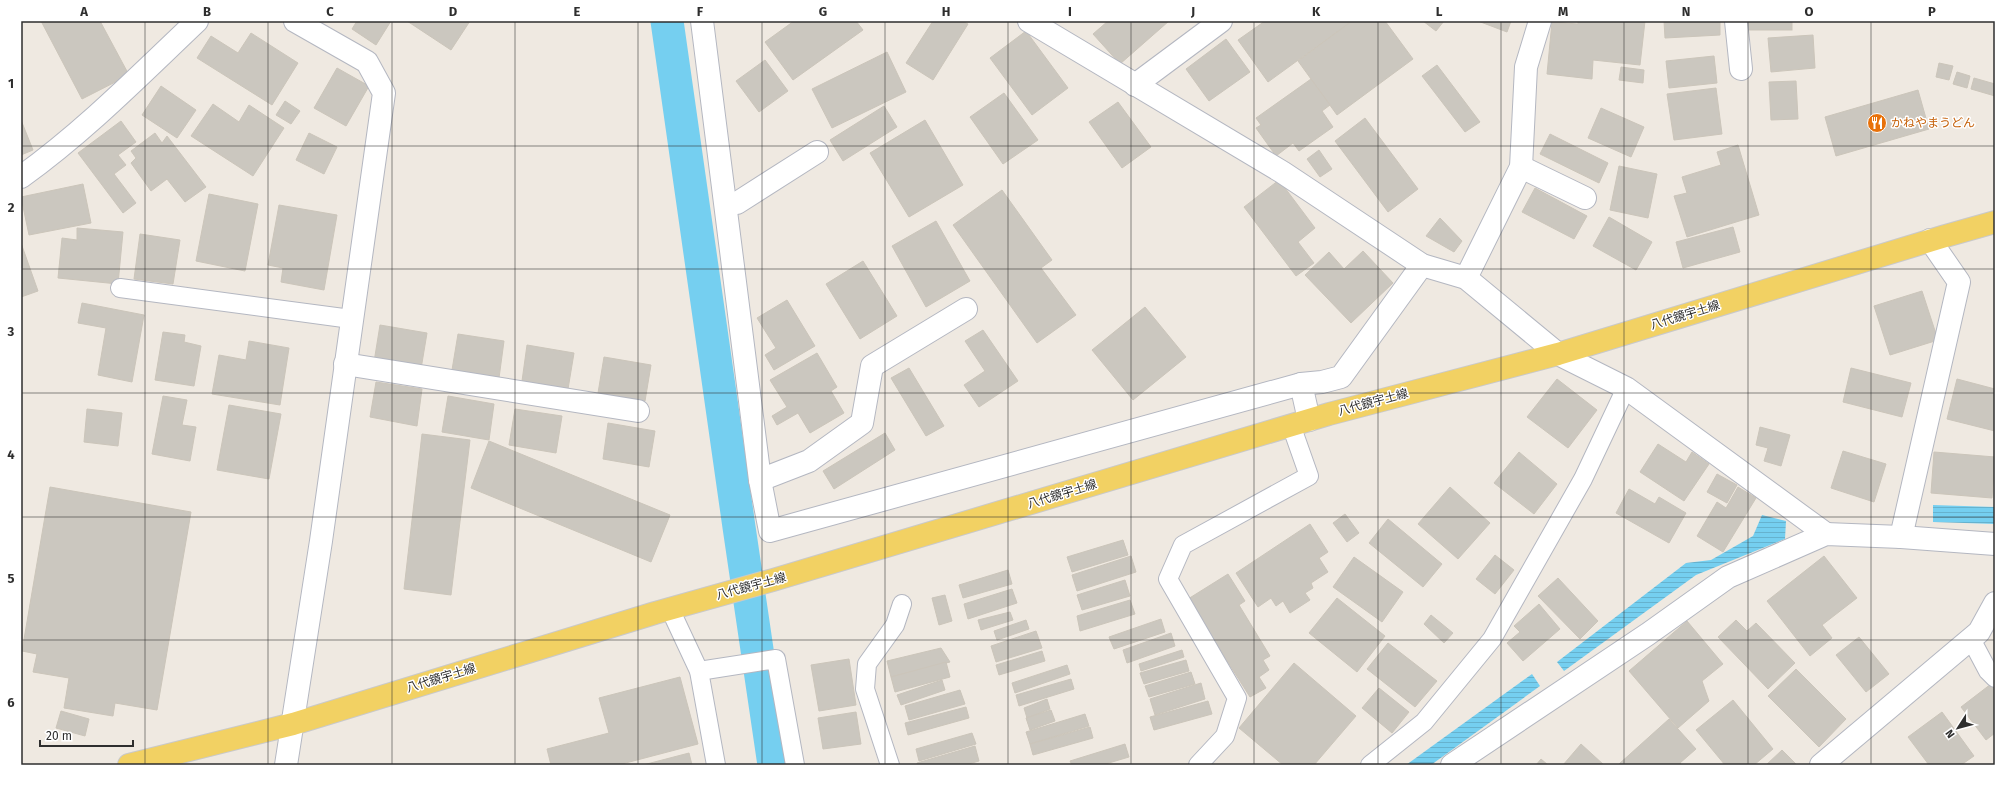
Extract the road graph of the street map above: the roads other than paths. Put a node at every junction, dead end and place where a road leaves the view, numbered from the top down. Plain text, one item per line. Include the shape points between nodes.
1 (196, 21) edge
2 (295, 21) edge
3 (702, 21) edge
4 (1029, 21) edge
5 (1221, 21) edge
6 (1540, 21) edge
7 (1736, 21) edge
8 (1740, 69) dead end
9 (1135, 85) junction
10 (817, 152) dead end
11 (1521, 167) junction
12 (21, 177) edge
13 (1584, 198) dead end
14 (726, 202) junction
15 (1995, 222) edge
16 (1930, 240) junction
17 (1422, 265) junction
18 (1466, 278) junction
19 (120, 288) dead end
20 (966, 309) dead end
21 (351, 319) junction
22 (1558, 354) junction
23 (345, 364) junction
24 (1301, 384) junction
25 (1626, 388) junction
26 (638, 411) dead end
27 (1300, 423) junction
28 (760, 480) junction
29 (1826, 534) junction
30 (1901, 537) junction
31 (1995, 544) edge
32 (1995, 603) edge
33 (902, 604) dead end
34 (678, 606) junction
35 (1971, 639) junction
36 (699, 671) junction
37 (1995, 678) edge
38 (292, 724) junction
39 (129, 765) edge
40 (286, 765) edge
41 (716, 765) edge
42 (795, 765) edge
43 (890, 765) edge
44 (1198, 765) edge
45 (1370, 765) edge
46 (1452, 765) edge
47 (1821, 765) edge

1 - 12 street via 105,108
2 - 21 street via 367,62 384,93
3 - 14 street
4 - 9 street
5 - 9 street
6 - 11 street via 1526,68
7 - 8 street
9 - 17 street via 1282,172
10 - 14 street via 738,203
11 - 13 street
11 - 18 street
14 - 28 street
15 - 16 main road, 八代鏡宇土線
16 - 22 main road, 八代鏡宇土線
16 - 30 street via 1959,282
17 - 18 street
17 - 24 street via 1340,377
18 - 22 street
19 - 21 lane
20 - 28 street via 872,366 862,423 809,461
21 - 23 street
22 - 25 street
22 - 27 main road, 八代鏡宇土線
23 - 26 street
23 - 38 street via 321,541
24 - 27 street
24 - 28 street via 770,531
25 - 29 street
25 - 45 lane via 1583,480 1492,639 1424,722
27 - 34 main road, 八代鏡宇土線
27 - 44 lane via 1309,476 1183,545 1168,579 1237,698 1225,736
29 - 30 street
29 - 46 street via 1728,577 1648,634
30 - 31 street
32 - 35 street via 1979,632
33 - 43 lane via 895,624 867,664 865,689
34 - 36 lane
34 - 38 main road, 八代鏡宇土線
35 - 37 lane via 1988,671
35 - 47 street
36 - 41 lane
36 - 42 lane via 776,659
38 - 39 main road, 八代鏡宇土線
38 - 40 street

